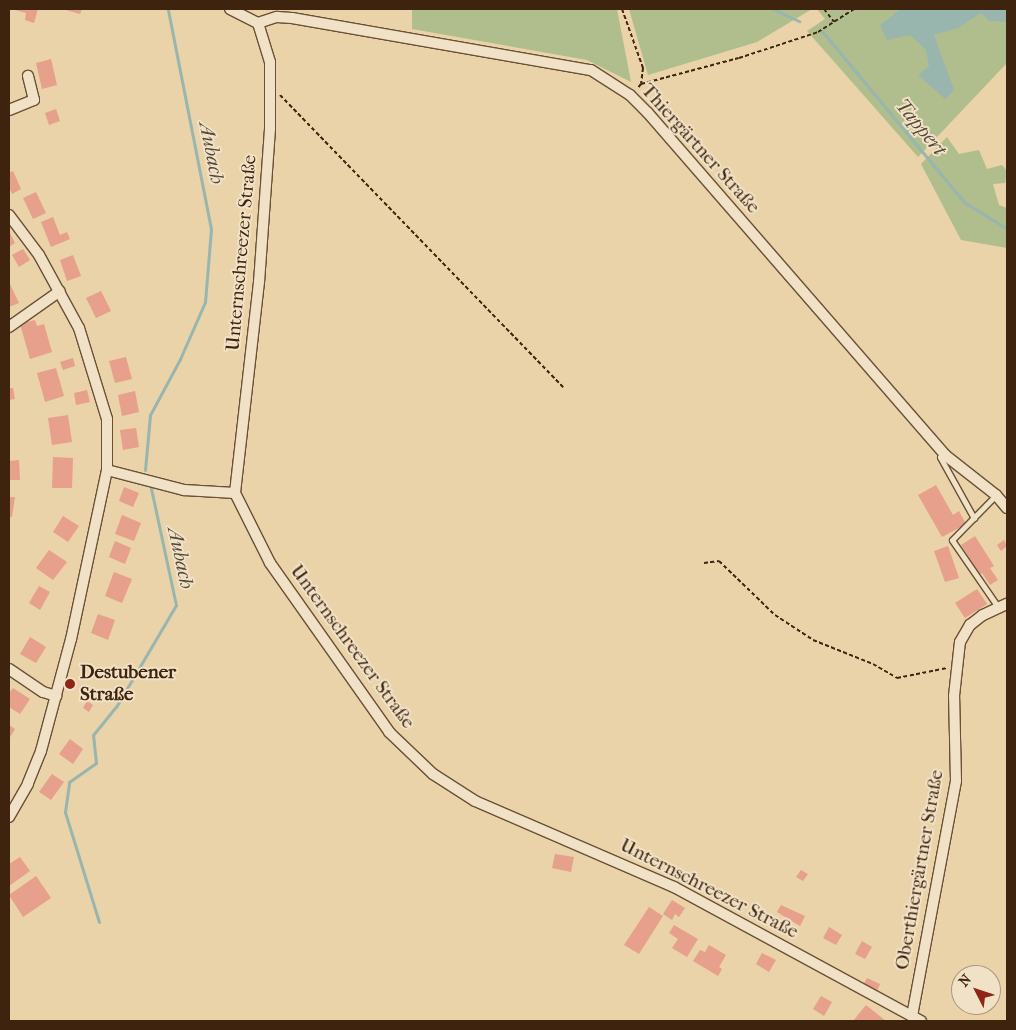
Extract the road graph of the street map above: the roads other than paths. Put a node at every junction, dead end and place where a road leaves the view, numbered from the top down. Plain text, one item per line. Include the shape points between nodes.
1 (230, 9) edge
2 (258, 23) junction
3 (28, 76) dead end
4 (9, 110) edge
5 (9, 215) edge
6 (60, 291) junction
7 (9, 327) edge
8 (944, 455) junction
9 (107, 470) junction
10 (235, 493) junction
11 (996, 495) junction
12 (1007, 508) edge
13 (974, 518) junction
14 (1003, 606) edge
15 (9, 669) edge
16 (56, 696) junction
17 (9, 817) edge
18 (916, 1019) edge

1 - 2 street
2 - 8 street, Thiergärtner Straße via 277,17 292,18 591,70 630,95 654,120
2 - 10 street, Unternschreezer Straße via 270,62 270,129 259,282
3 - 4 street via 34,100
5 - 6 street via 39,255
6 - 7 street
6 - 9 street via 79,328 107,419
8 - 11 street, Thiergärtner Straße
8 - 13 lane via 940,457
9 - 10 street via 184,490
9 - 16 street via 72,639
10 - 18 street, Unternschreezer Straße via 270,563 389,732 433,774 475,801 674,887
11 - 12 street, Thiergärtner Straße
11 - 13 lane
13 - 14 lane via 952,540
14 - 18 street, Oberthiergärtner Straße via 982,615 964,634 956,666 956,781
15 - 16 street via 43,692
16 - 17 street via 28,784

